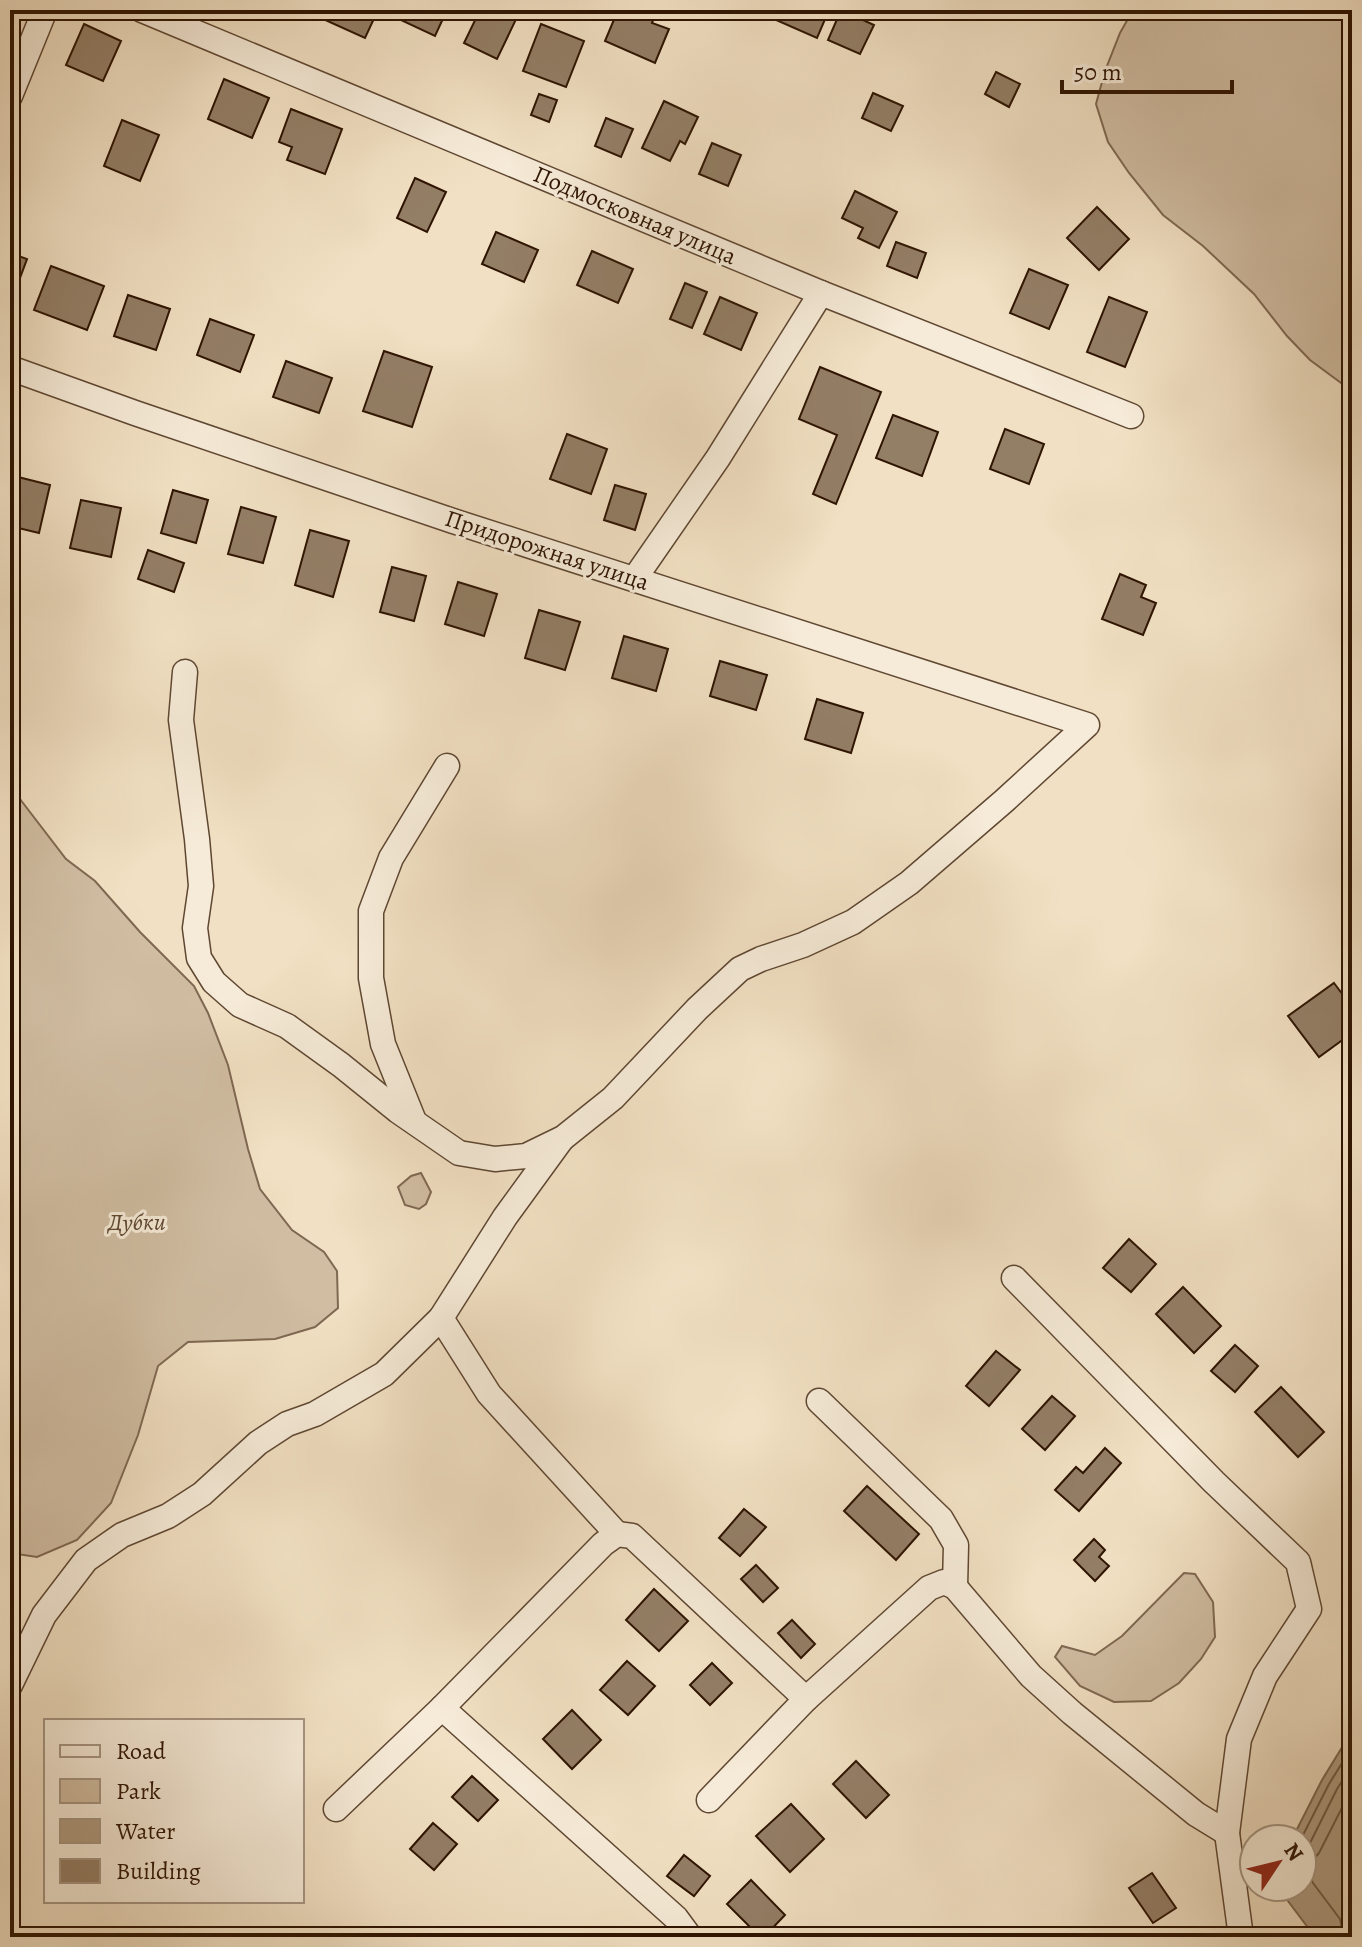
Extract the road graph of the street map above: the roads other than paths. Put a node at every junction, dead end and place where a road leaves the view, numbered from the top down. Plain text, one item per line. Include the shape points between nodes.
1 (45, 10) edge
2 (142, 10) edge
3 (10, 96) edge
4 (821, 293) junction
5 (10, 368) edge
6 (1131, 416) dead end
7 (635, 578) junction
8 (185, 672) dead end
9 (447, 766) dead end
10 (414, 1122) junction
11 (563, 1138) junction
12 (1014, 1278) dead end
13 (441, 1318) junction
14 (819, 1401) dead end
15 (617, 1534) junction
16 (955, 1587) junction
17 (10, 1685) edge
18 (806, 1699) junction
19 (442, 1708) junction
20 (709, 1800) dead end
21 (336, 1809) dead end
22 (1227, 1833) junction
23 (690, 1937) edge
24 (1241, 1937) edge

1 - 3 street
2 - 4 street, Подмосковная улица
4 - 6 street, Подмосковная улица
4 - 7 street
5 - 7 street, Придорожная улица
7 - 11 street, Придорожная улица via 1087,725 898,891 853,922 740,969 613,1098
8 - 10 street via 181,720 201,886 195,928 199,958 214,982 240,1005 287,1026
9 - 10 street via 391,858 371,911 371,978 383,1044
10 - 11 street via 459,1153 495,1159 526,1156
11 - 13 street
12 - 22 street via 1298,1562 1309,1609 1265,1676 1239,1739
13 - 15 street via 489,1394
13 - 17 street via 384,1374 287,1424 202,1494 86,1560 44,1615
14 - 16 street via 941,1519 956,1545
15 - 18 street via 632,1536
15 - 19 street
16 - 18 street via 944,1582 929,1588
16 - 22 street via 1031,1676 1196,1814
18 - 20 street
19 - 21 street
19 - 23 street via 676,1918
22 - 24 street

